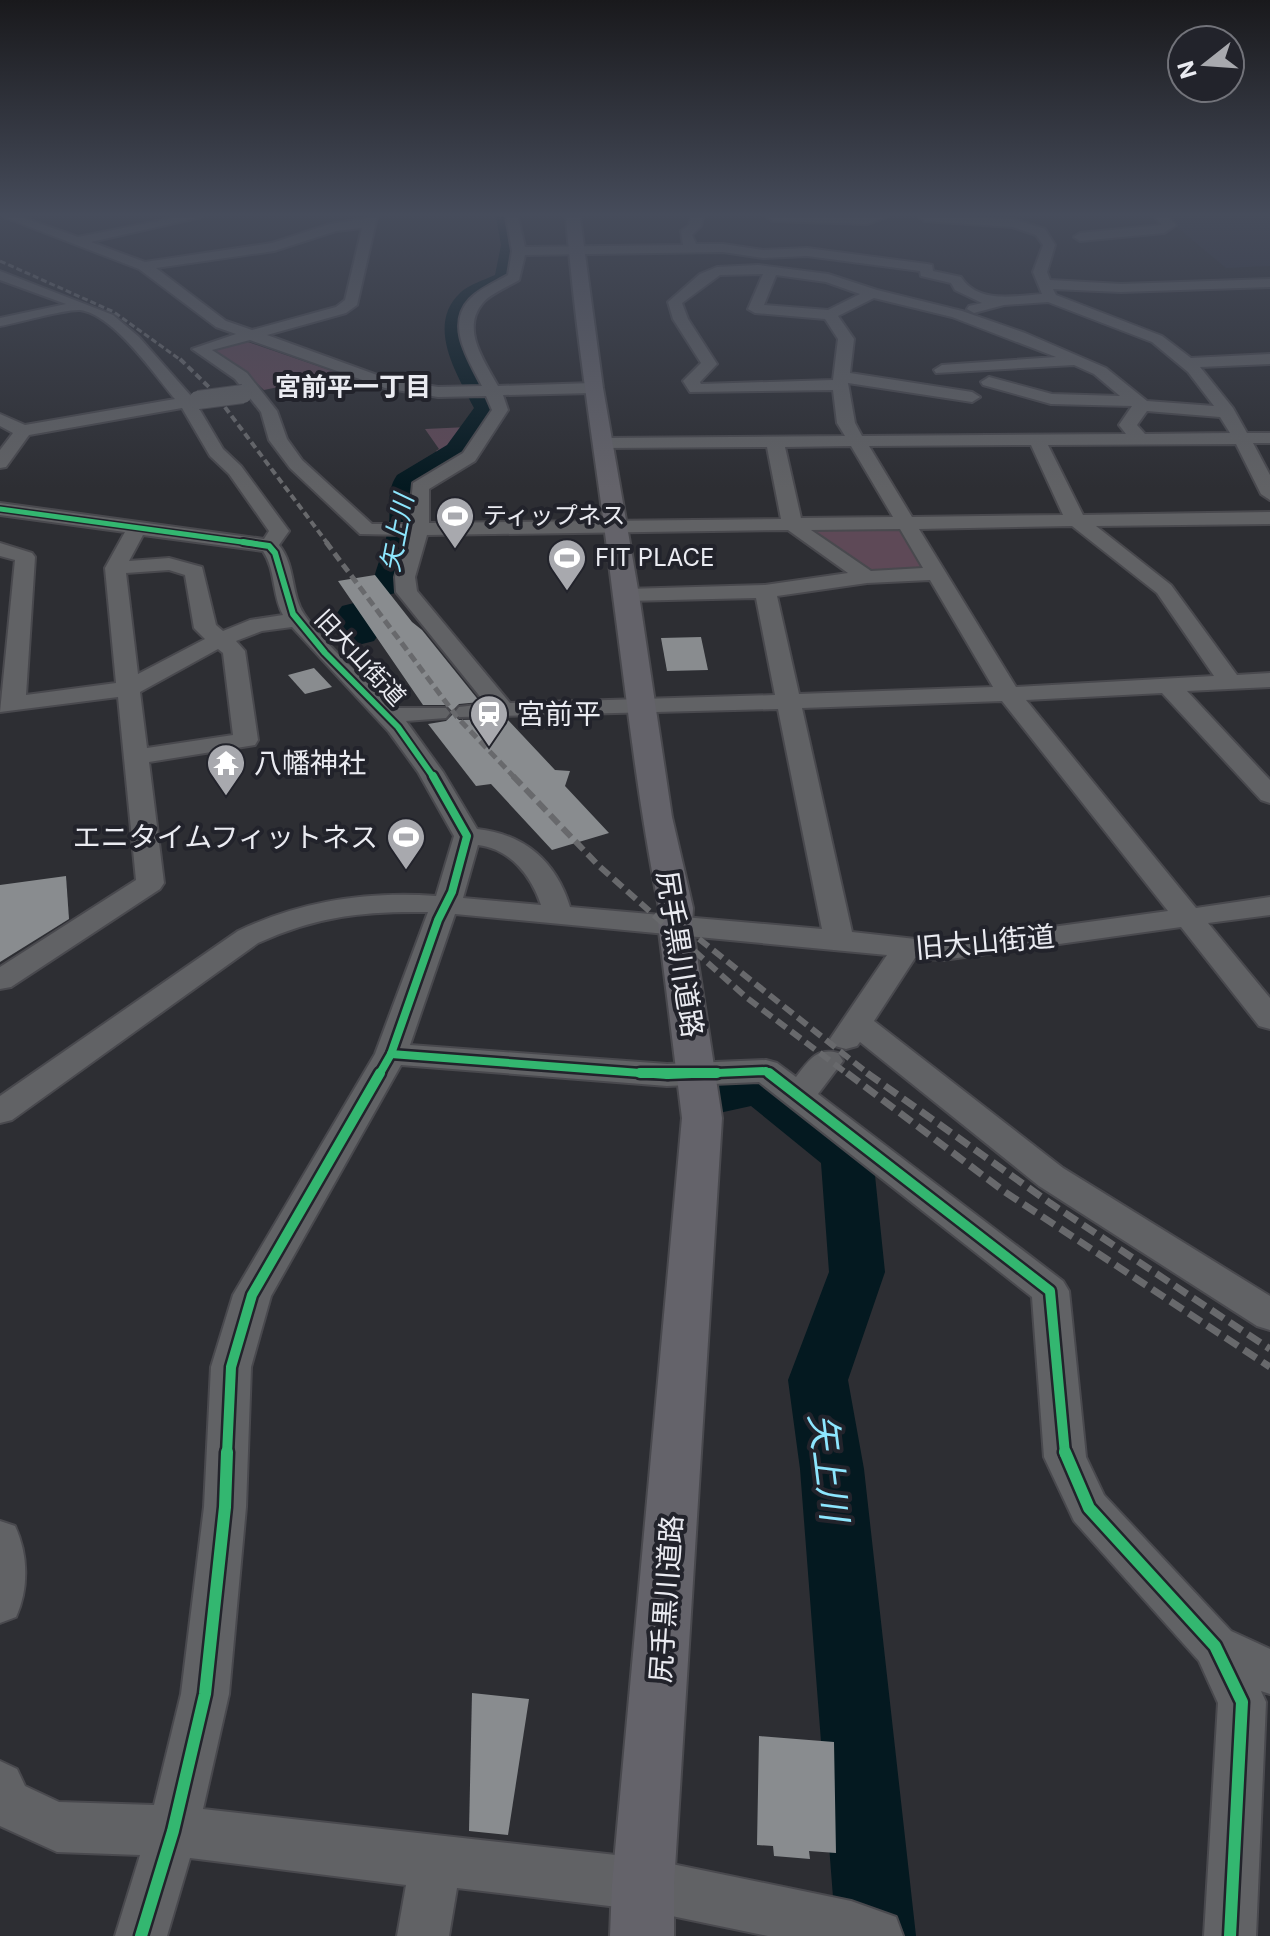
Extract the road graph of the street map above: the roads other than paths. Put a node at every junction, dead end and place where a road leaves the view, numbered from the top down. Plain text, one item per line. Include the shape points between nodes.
1 (76, 307) edge
2 (86, 307) edge
3 (199, 307) edge
4 (345, 307) edge
5 (473, 307) edge
6 (584, 307) edge
7 (677, 307) edge
8 (755, 307) edge
9 (845, 307) edge
10 (930, 307) edge
11 (979, 307) edge
12 (1084, 307) edge
13 (957, 314) junction
14 (830, 315) junction
15 (0, 322) edge
16 (249, 336) junction
17 (1270, 359) edge
18 (1077, 361) junction
19 (1186, 363) junction
20 (942, 370) dead end
21 (841, 381) junction
22 (989, 382) dead end
23 (593, 388) junction
24 (486, 391) junction
25 (249, 393) junction
26 (972, 397) dead end
27 (192, 400) junction
28 (1139, 403) junction
29 (1227, 412) junction
30 (0, 419) edge
31 (23, 431) junction
32 (1242, 437) junction
33 (1139, 438) junction
34 (1270, 438) edge
35 (1037, 440) junction
36 (775, 442) junction
37 (857, 442) junction
38 (602, 443) junction
39 (0, 463) edge
40 (1270, 494) edge
41 (0, 509) edge
42 (1270, 518) edge
43 (1075, 519) junction
44 (905, 521) junction
45 (792, 523) junction
46 (138, 526) junction
47 (615, 526) junction
48 (407, 530) junction
49 (269, 546) junction
50 (0, 549) edge
51 (115, 568) junction
52 (937, 573) junction
53 (867, 577) junction
54 (765, 591) junction
55 (626, 595) junction
56 (298, 620) junction
57 (217, 641) junction
58 (1270, 680) edge
59 (1230, 682) junction
60 (1169, 686) junction
61 (128, 689) junction
62 (1009, 694) junction
63 (786, 699) junction
64 (7, 704) edge
65 (640, 707) junction
66 (503, 710) junction
67 (467, 712) dead end
68 (438, 713) dead end
69 (388, 715) junction
70 (135, 757) junction
71 (1270, 795) edge
72 (467, 836) junction
73 (444, 906) junction
74 (1270, 906) edge
75 (557, 914) junction
76 (1189, 916) junction
77 (675, 923) junction
78 (839, 939) junction
79 (903, 950) junction
80 (0, 980) edge
81 (1270, 1019) edge
82 (843, 1042) junction
83 (391, 1054) junction
84 (698, 1076) junction
85 (798, 1096) junction
86 (0, 1112) edge
87 (1270, 1315) edge
88 (0, 1540) edge
89 (0, 1602) edge
90 (1215, 1646) junction
91 (1270, 1672) edge
92 (0, 1786) edge
93 (173, 1831) junction
94 (436, 1863) junction
95 (643, 1884) junction
96 (141, 1936) edge
97 (423, 1936) edge
98 (642, 1936) edge
99 (877, 1936) edge
100 (1230, 1936) edge

1 - 15 street
2 - 27 street via 134,340
3 - 16 street
4 - 16 street
5 - 24 street via 465,329
6 - 23 main road, 尻手黒川道路
7 - 21 street via 709,364 691,381 696,389
8 - 14 street
9 - 14 street
10 - 13 street
11 - 13 street
12 - 19 street via 1157,339
13 - 18 street
14 - 21 street via 846,339
16 - 24 street via 401,387
16 - 25 street via 200,349 241,376
17 - 19 street
18 - 20 street
18 - 28 street via 1100,371
19 - 29 street
21 - 26 street
21 - 37 street via 846,423
22 - 28 street via 1051,399
23 - 24 street
23 - 38 main road, 尻手黒川道路
24 - 48 street via 500,410 496,419 469,457 420,487
25 - 27 street, bridge
25 - 48 street via 269,411 278,440 296,464 367,530
27 - 31 street
27 - 49 street, 旧大山街道 via 216,452 279,531
28 - 29 street
28 - 33 street via 1128,425
29 - 32 street
30 - 31 street
31 - 39 street
32 - 33 street
32 - 34 street
32 - 40 street
33 - 35 street
35 - 37 street
35 - 43 street
36 - 37 street
36 - 38 street
36 - 45 street
37 - 44 street
38 - 47 main road, 尻手黒川道路
41 - 46 street
42 - 43 street
43 - 44 street
43 - 59 street via 1164,589
44 - 45 street
44 - 52 street
45 - 47 street
45 - 53 street
46 - 49 street
46 - 51 street
47 - 48 street
47 - 55 main road, 尻手黒川道路
48 - 66 street via 407,592
49 - 56 street, 旧大山街道 via 277,553 290,610
50 - 64 street via 25,557
51 - 57 street via 169,564 195,571 205,628
51 - 61 street
52 - 53 street
52 - 62 street
53 - 54 street
54 - 55 street
54 - 63 street
55 - 65 main road, 尻手黒川道路
56 - 57 street via 258,625
56 - 69 street, 旧大山街道
57 - 61 street
57 - 70 street via 234,651 246,740
58 - 59 street
59 - 60 street
60 - 62 street
60 - 71 street
61 - 64 street
61 - 70 street
62 - 63 street
62 - 76 street
63 - 65 street
63 - 78 street
65 - 66 street
65 - 77 main road, 尻手黒川道路
66 - 67 street
68 - 69 street
69 - 72 street, 旧大山街道 via 438,784
70 - 80 street via 150,883
72 - 73 street
72 - 75 street via 510,845 540,877
73 - 75 street, 旧大山街道
73 - 83 street
73 - 86 street, 旧大山街道 via 331,906 272,923
74 - 76 street, 旧大山街道
75 - 77 street, 旧大山街道
76 - 79 street, 旧大山街道 via 943,951
76 - 81 street
77 - 78 street, 旧大山街道
77 - 84 main road, 尻手黒川道路
78 - 79 street, 旧大山街道
79 - 82 street
82 - 85 street
82 - 87 street
83 - 84 street
83 - 93 street via 252,1295 235,1352 205,1694
84 - 85 street via 766,1071
84 - 95 main road, 尻手黒川道路 via 702,1118 697,1210
85 - 90 street via 1050,1291 1065,1457 1089,1508
88 - 89 street
90 - 91 street
90 - 100 street via 1242,1702
92 - 93 street via 3,1802 57,1827
93 - 94 street
93 - 96 street
94 - 95 street
94 - 97 street
95 - 98 main road, 尻手黒川道路
95 - 99 street

